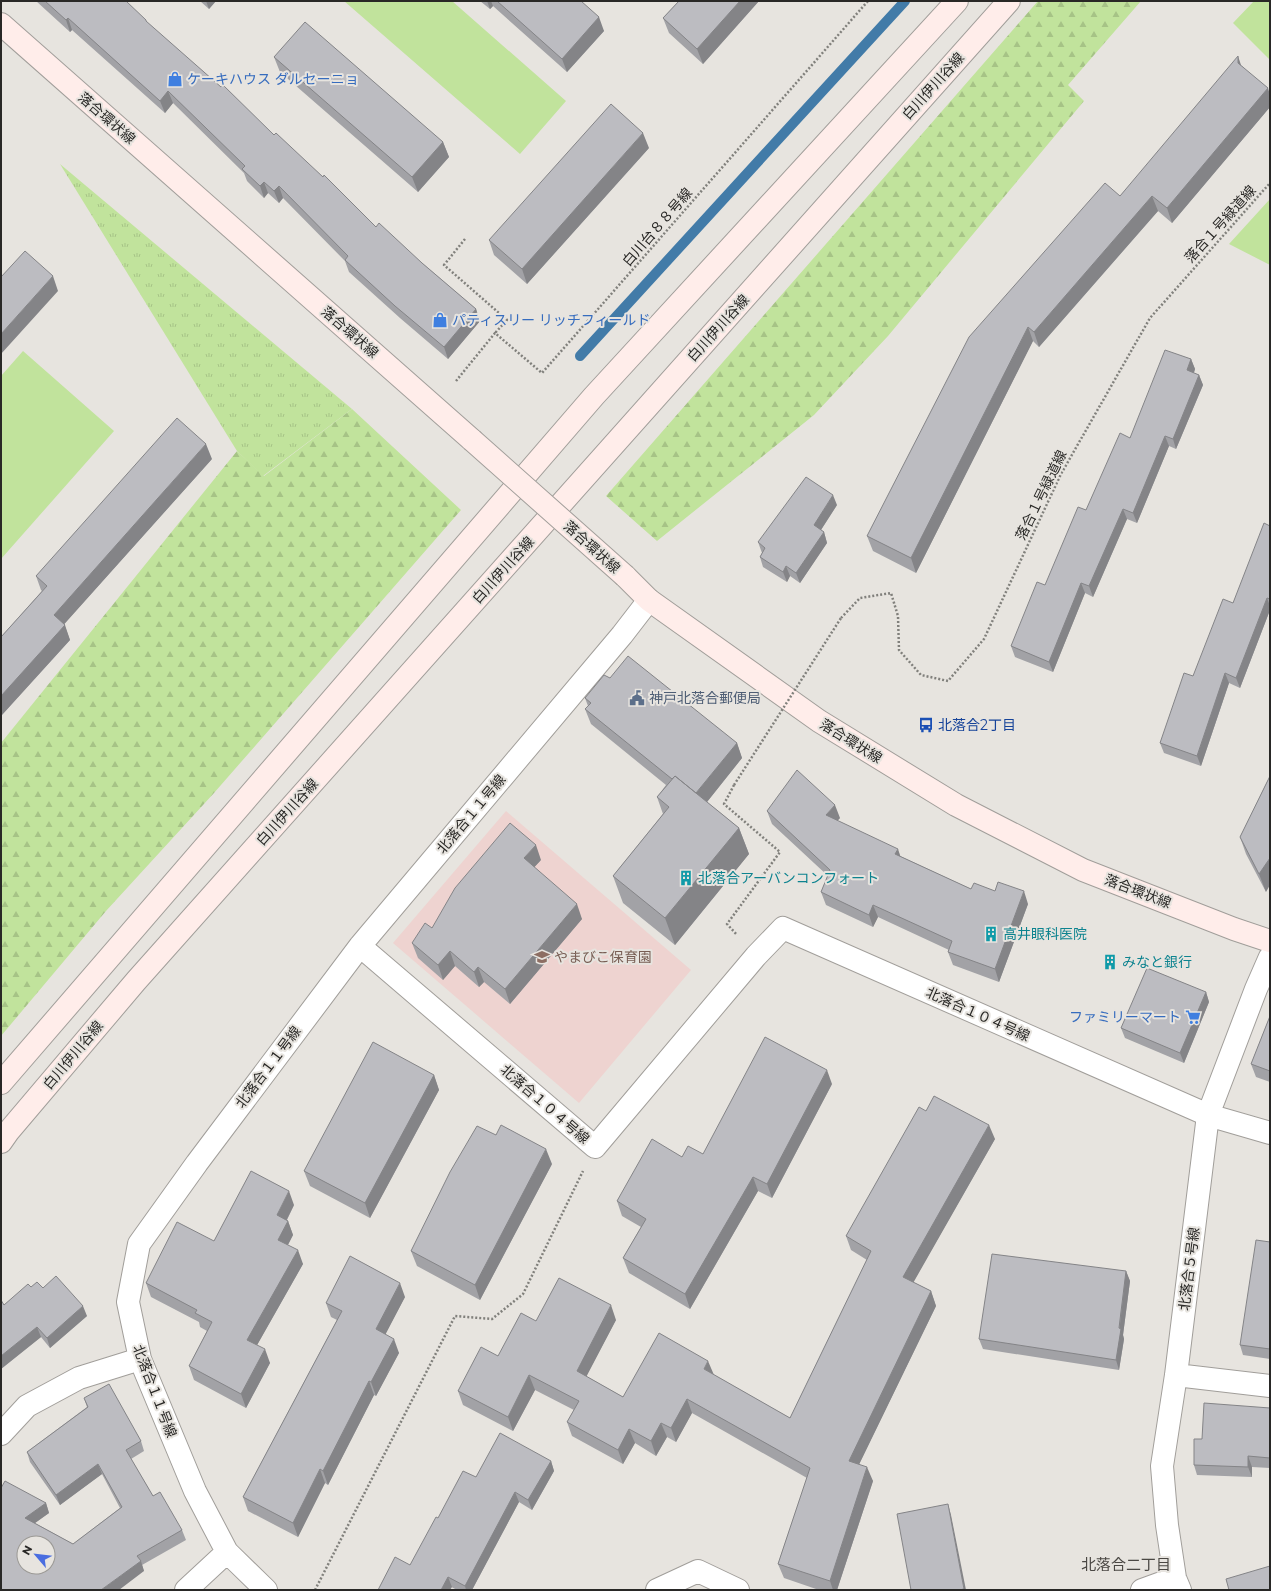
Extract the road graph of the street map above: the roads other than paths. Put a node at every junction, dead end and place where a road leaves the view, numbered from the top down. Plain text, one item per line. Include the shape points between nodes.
1 (957, 1) edge
2 (1009, 1) edge
3 (1, 24) edge
4 (649, 600) junction
5 (1270, 941) edge
6 (360, 946) junction
7 (1270, 957) edge
8 (1, 1083) edge
9 (1208, 1115) junction
10 (1270, 1133) edge
11 (1, 1142) edge
12 (140, 1359) junction
13 (1176, 1375) junction
14 (1270, 1386) edge
15 (1, 1434) edge
16 (227, 1552) junction
17 (1178, 1584) edge
18 (186, 1590) edge
19 (266, 1590) edge
20 (657, 1590) edge
21 (738, 1590) edge
22 (1142, 1590) edge

1 - 8 street via 594,396
2 - 11 street, 白川伊川谷線 via 136,981
3 - 4 street, 落合環状線, bridge
4 - 5 street, 落合環状線 via 819,721 956,805 1083,870
4 - 6 street, 北落合１１号線
6 - 9 street, 北落合１０４号線 via 595,1147 756,956 783,928
6 - 12 street, 北落合１１号線 via 139,1244 128,1302
7 - 9 street, 北落合５号線
9 - 10 street
9 - 13 street, 北落合５号線
12 - 15 street via 79,1378 27,1406
12 - 16 street, 北落合１１号線 via 195,1491
13 - 14 street
13 - 17 street, 北落合５号線 via 1162,1466 1167,1525
16 - 18 street
16 - 19 street, 北落合１１号線
17 - 22 street
20 - 21 street via 698,1571

